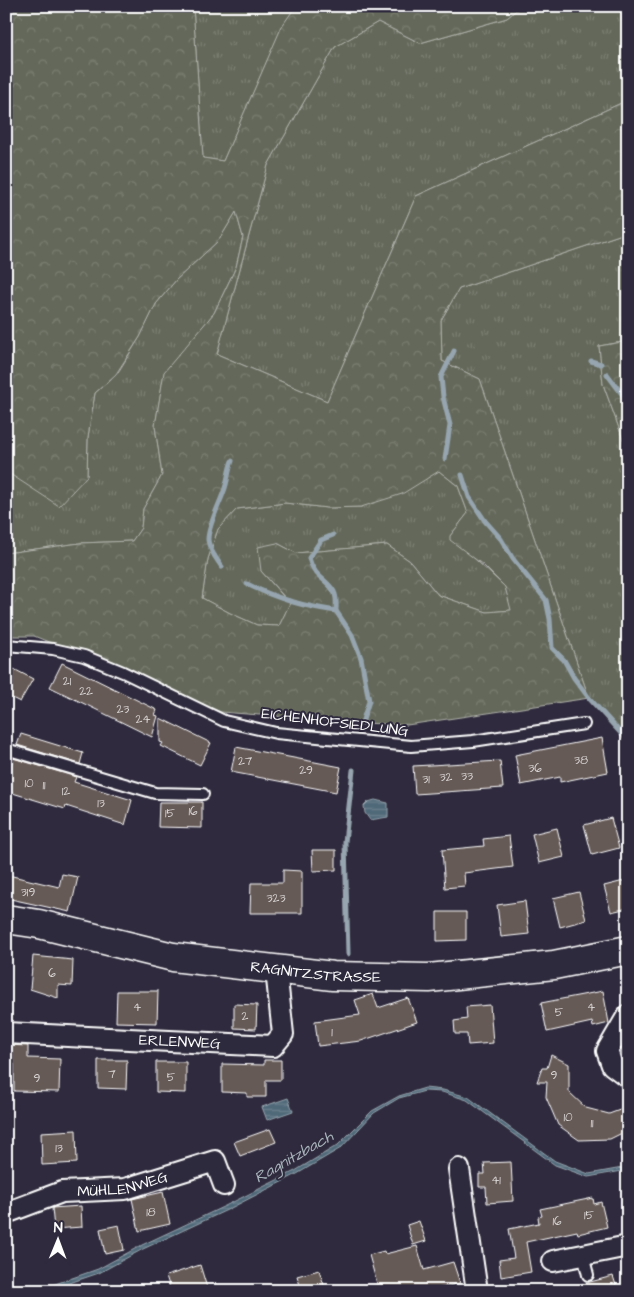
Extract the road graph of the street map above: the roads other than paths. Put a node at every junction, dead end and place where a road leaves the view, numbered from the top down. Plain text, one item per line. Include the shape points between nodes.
1 (6, 644) edge
2 (584, 724) dead end
3 (6, 749) edge
4 (203, 794) dead end
5 (6, 919) edge
6 (627, 952) edge
7 (276, 970) junction
8 (628, 1015) edge
9 (6, 1033) edge
10 (628, 1077) edge
11 (459, 1169) dead end
12 (224, 1185) dead end
13 (6, 1213) edge
14 (628, 1246) edge
15 (583, 1255) junction
16 (553, 1261) dead end
17 (588, 1275) dead end
18 (477, 1291) edge

1 - 2 lane, EICHENHOFSIEDLUNG via 84,656 224,721 276,733 411,746 473,741
3 - 4 lane via 155,794
5 - 7 main road, RAGNITZSTRASSE via 173,957
6 - 7 main road, RAGNITZSTRASSE via 554,965 429,978 333,976
7 - 9 street, ERLENWEG via 283,1034 273,1046
8 - 10 street via 607,1051 612,1065
11 - 18 street
12 - 13 street, MÜHLENWEG via 215,1161 125,1189 62,1192
14 - 15 street
15 - 16 street
15 - 17 lane

